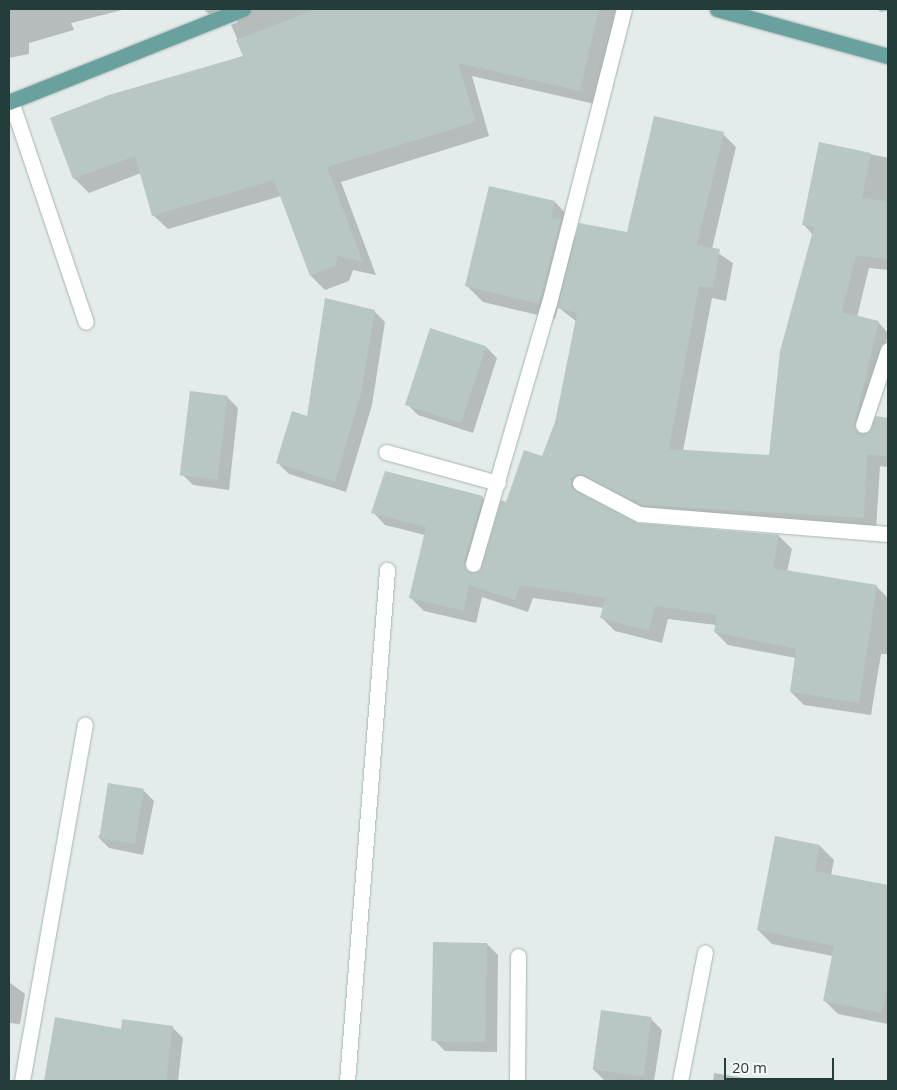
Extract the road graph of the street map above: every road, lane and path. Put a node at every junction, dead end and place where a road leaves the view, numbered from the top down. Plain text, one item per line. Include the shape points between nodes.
1 (243, 9) edge
2 (624, 9) edge
3 (717, 9) edge
4 (888, 56) edge
5 (10, 102) edge
6 (86, 322) dead end
7 (888, 350) edge
8 (863, 426) dead end
9 (386, 452) dead end
10 (498, 483) junction
11 (580, 483) dead end
12 (888, 534) edge
13 (473, 564) dead end
14 (387, 570) dead end
15 (85, 725) dead end
16 (705, 952) dead end
17 (518, 956) dead end
18 (22, 1081) edge
19 (347, 1081) edge
20 (517, 1081) edge
21 (680, 1081) edge

1 - 5 main road
2 - 10 street
3 - 4 main road
5 - 6 street
7 - 8 street
9 - 10 street
10 - 13 street
11 - 12 street via 639,514
14 - 19 street
15 - 18 street
16 - 21 street
17 - 20 street

